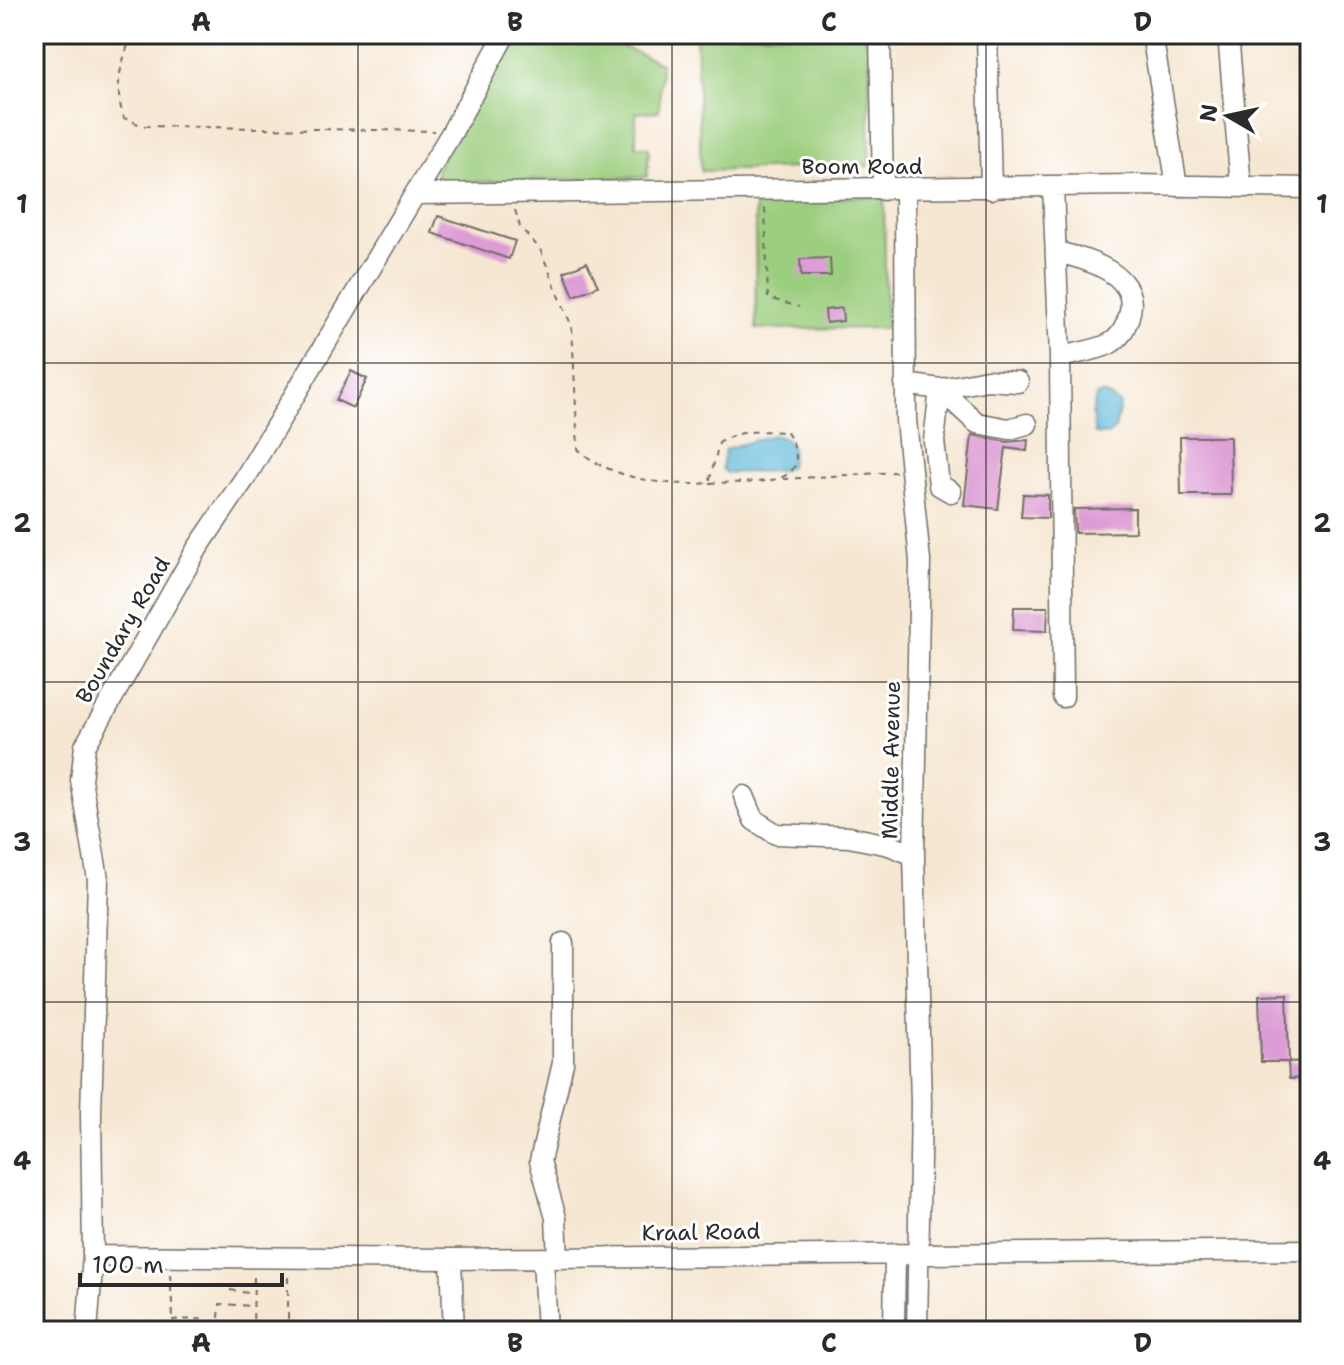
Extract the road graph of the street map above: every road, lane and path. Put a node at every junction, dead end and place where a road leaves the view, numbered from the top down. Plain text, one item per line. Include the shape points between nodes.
1 (132, 34) edge
2 (505, 34) edge
3 (880, 34) edge
4 (987, 34) edge
5 (1152, 34) edge
6 (1228, 34) edge
7 (452, 132) junction
8 (1177, 186) junction
9 (1053, 187) junction
10 (1241, 187) junction
11 (1310, 188) edge
12 (991, 189) junction
13 (883, 190) junction
14 (905, 190) junction
15 (765, 191) junction
16 (513, 193) junction
17 (415, 194) junction
18 (1056, 252) junction
19 (799, 307) dead end
20 (1060, 357) junction
21 (1018, 382) dead end
22 (905, 384) junction
23 (940, 389) junction
24 (1027, 424) dead end
25 (912, 471) junction
26 (781, 479) junction
27 (709, 483) junction
28 (951, 492) dead end
29 (1063, 697) dead end
30 (744, 796) dead end
31 (914, 855) junction
32 (563, 943) dead end
33 (1310, 1250) edge
34 (895, 1254) junction
35 (918, 1254) junction
36 (93, 1256) junction
37 (288, 1256) junction
38 (169, 1257) junction
39 (253, 1257) junction
40 (551, 1258) junction
41 (451, 1259) junction
42 (230, 1290) dead end
43 (254, 1294) junction
44 (254, 1306) junction
45 (219, 1318) dead end
46 (172, 1320) junction
47 (174, 1329) edge
48 (87, 1331) edge
49 (149, 1331) edge
50 (203, 1331) edge
51 (253, 1331) edge
52 (288, 1331) edge
53 (454, 1331) edge
54 (547, 1331) edge
55 (894, 1331) edge
56 (917, 1331) edge

1 - 7 path via 116,97 124,118 143,126
2 - 7 street, Boundary Road
3 - 13 street
4 - 12 street
5 - 8 street
6 - 10 street
7 - 17 street, Boundary Road
8 - 9 street, Boom Road
8 - 10 street, Boom Road
9 - 12 street, Boom Road
9 - 18 street
10 - 11 street, Boom Road
12 - 14 street, Boom Road
13 - 14 street, Boom Road
13 - 15 street, Boom Road
14 - 22 street, Middle Avenue
15 - 16 street, Boom Road
15 - 19 path via 768,298
16 - 17 street, Boom Road
16 - 27 path via 520,227 540,249 572,327 578,449 632,476 681,486
17 - 36 street, Boundary Road via 197,549 85,746 81,780 98,879
18 - 20 street
18 - 20 street via 1092,259 1114,273 1126,287 1132,308 1123,332 1109,344
20 - 29 street
21 - 23 street via 987,380
22 - 23 street
22 - 25 street, Middle Avenue
23 - 24 street via 977,423 1009,429
23 - 28 street via 935,470 939,485
25 - 26 path
25 - 31 street, Middle Avenue via 920,561
26 - 27 path
26 - 27 path via 799,460 787,432 751,431 719,443
30 - 31 street via 754,820 776,834 860,839
31 - 35 street, Middle Avenue via 920,1029
32 - 40 street via 563,1063 540,1161 556,1218
33 - 35 street, Kraal Road
34 - 35 street, Kraal Road
34 - 40 street, Kraal Road
34 - 55 street
35 - 56 street, Middle Avenue
36 - 38 street, Kraal Road
36 - 48 street, Boundary Road
37 - 39 street, Kraal Road
37 - 41 street, Kraal Road
37 - 52 path
38 - 39 street, Kraal Road
38 - 46 path
39 - 43 path
40 - 41 street, Kraal Road
40 - 54 street
41 - 53 street
42 - 43 path
43 - 44 path
44 - 45 path via 220,1304
44 - 51 path
46 - 47 path
46 - 50 path via 202,1319
47 - 49 path

